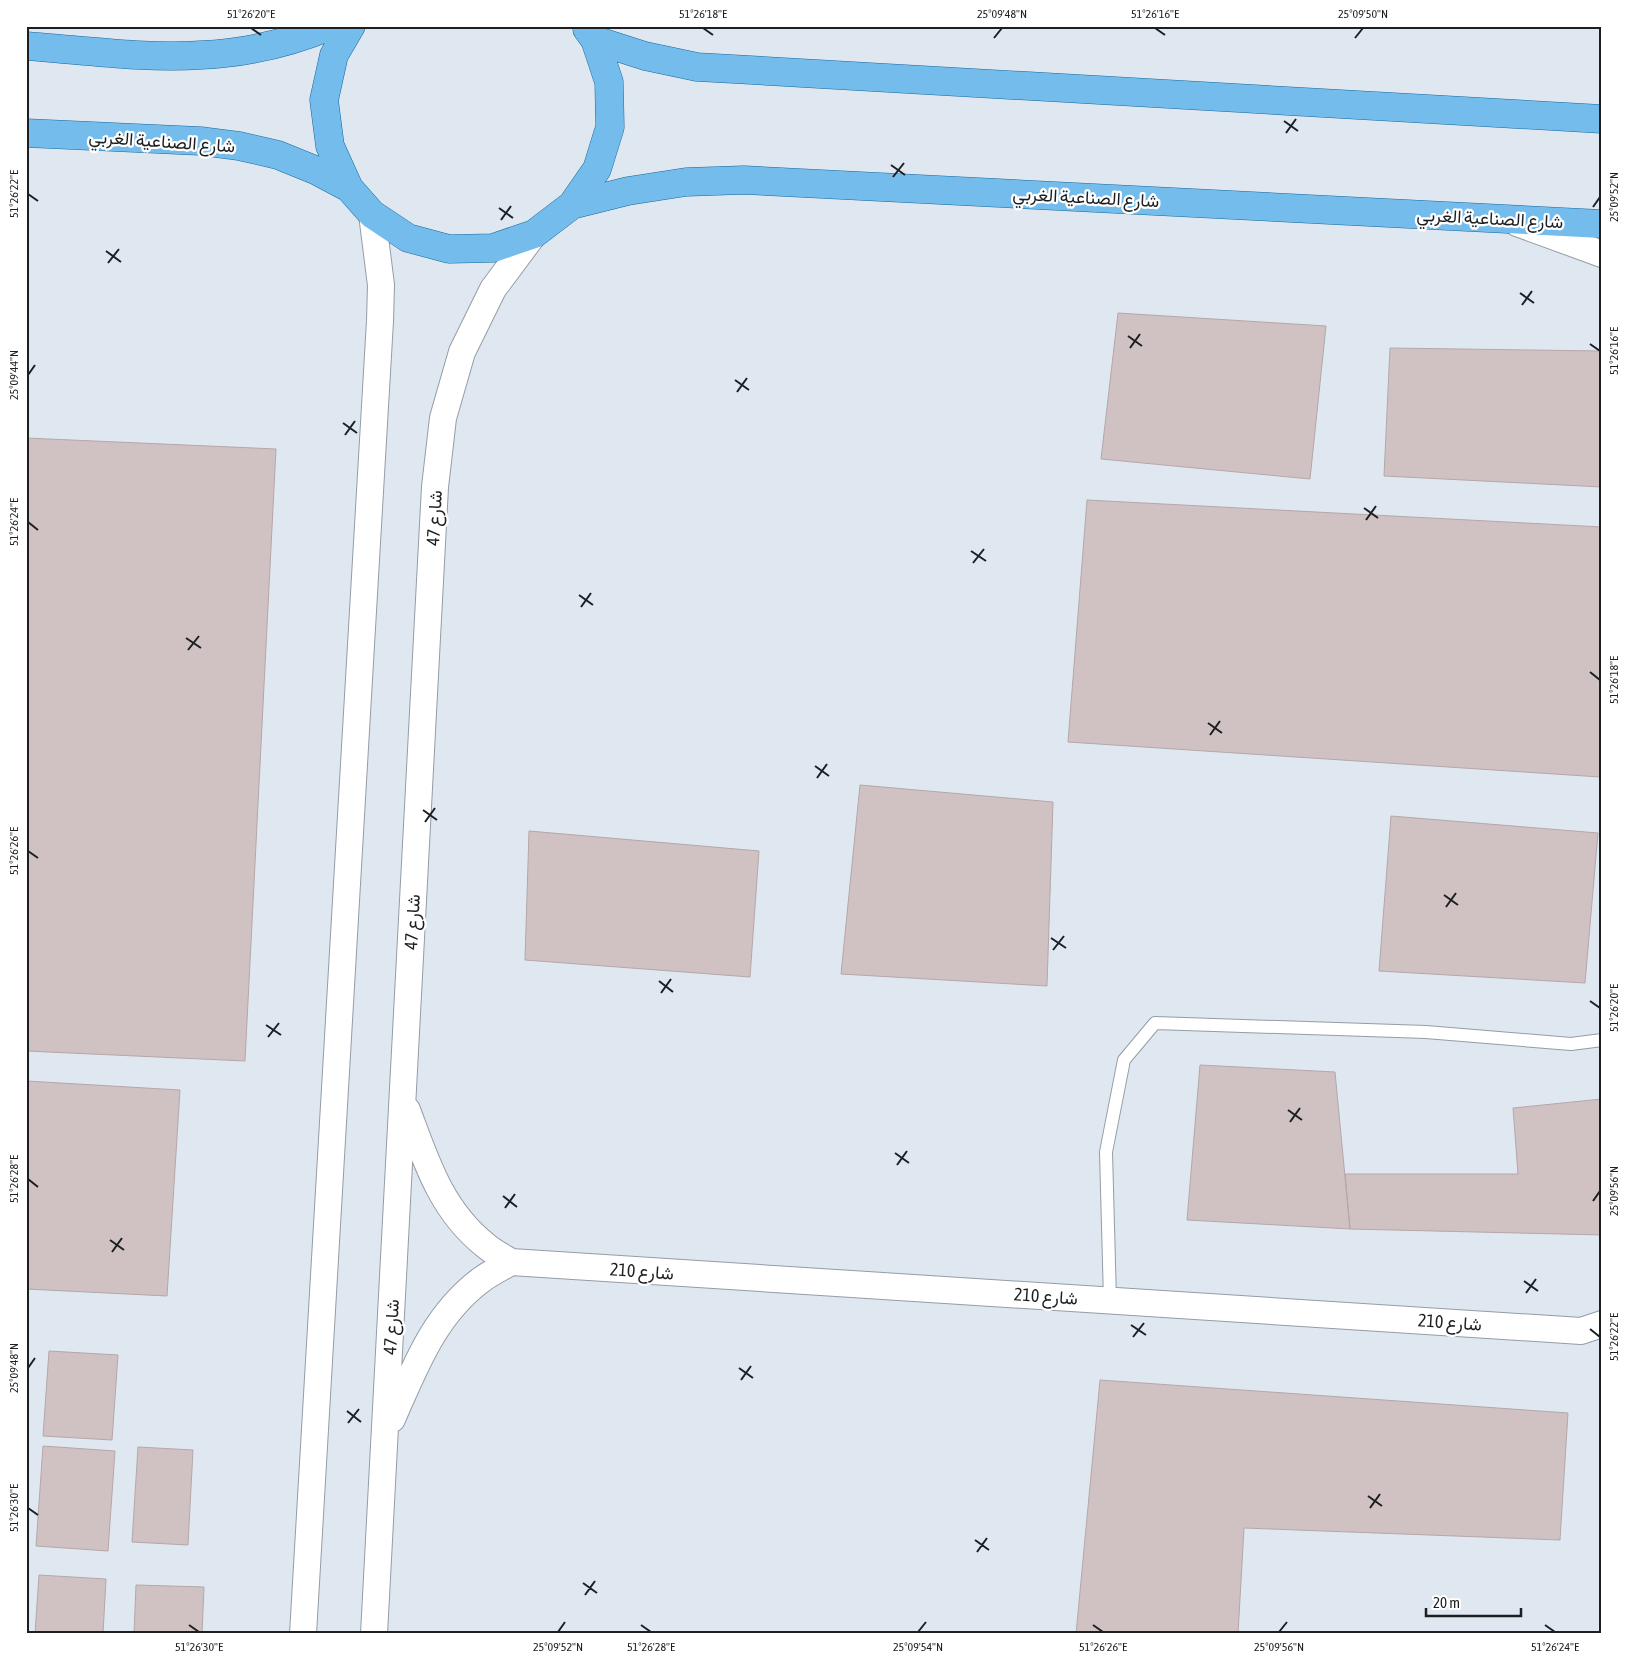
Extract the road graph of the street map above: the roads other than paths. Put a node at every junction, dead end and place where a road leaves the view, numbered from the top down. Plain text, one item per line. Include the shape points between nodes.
1 (330, 26) edge
2 (351, 26) edge
3 (590, 33) edge
4 (26, 46) edge
5 (1602, 119) edge
6 (26, 133) edge
7 (350, 188) junction
8 (572, 205) junction
9 (372, 214) junction
10 (1505, 218) junction
11 (1602, 224) edge
12 (534, 234) junction
13 (1602, 254) edge
14 (1602, 1040) edge
15 (403, 1099) junction
16 (511, 1262) junction
17 (1110, 1300) junction
18 (1595, 1332) edge
19 (386, 1434) junction
20 (303, 1634) edge
21 (374, 1634) edge

1 - 4 main road via 307,36 255,50 200,56
2 - 7 main road via 334,54 324,100 330,146
3 - 5 main road via 645,56 697,67
3 - 8 main road via 609,82 610,127 597,169
6 - 7 main road, شارع الصناعية الغربي via 200,141 239,146 278,156
7 - 9 main road
8 - 10 main road, شارع الصناعية الغربي via 628,191 686,182 744,180
8 - 12 main road
9 - 12 main road via 408,238 450,249 493,248
9 - 20 street via 381,285 380,321
10 - 11 main road, شارع الصناعية الغربي
10 - 13 street
12 - 15 street, شارع 47 via 493,289 462,352 442,418 435,486
14 - 17 lane via 1571,1044 1426,1032 1155,1023 1124,1060 1106,1152
15 - 16 street, شارع 210 via 430,1172 444,1199 485,1245
15 - 19 street, شارع 47
16 - 17 street, شارع 210
16 - 19 street via 481,1280 455,1303 434,1330
17 - 18 street, شارع 210
19 - 21 street, شارع 47

